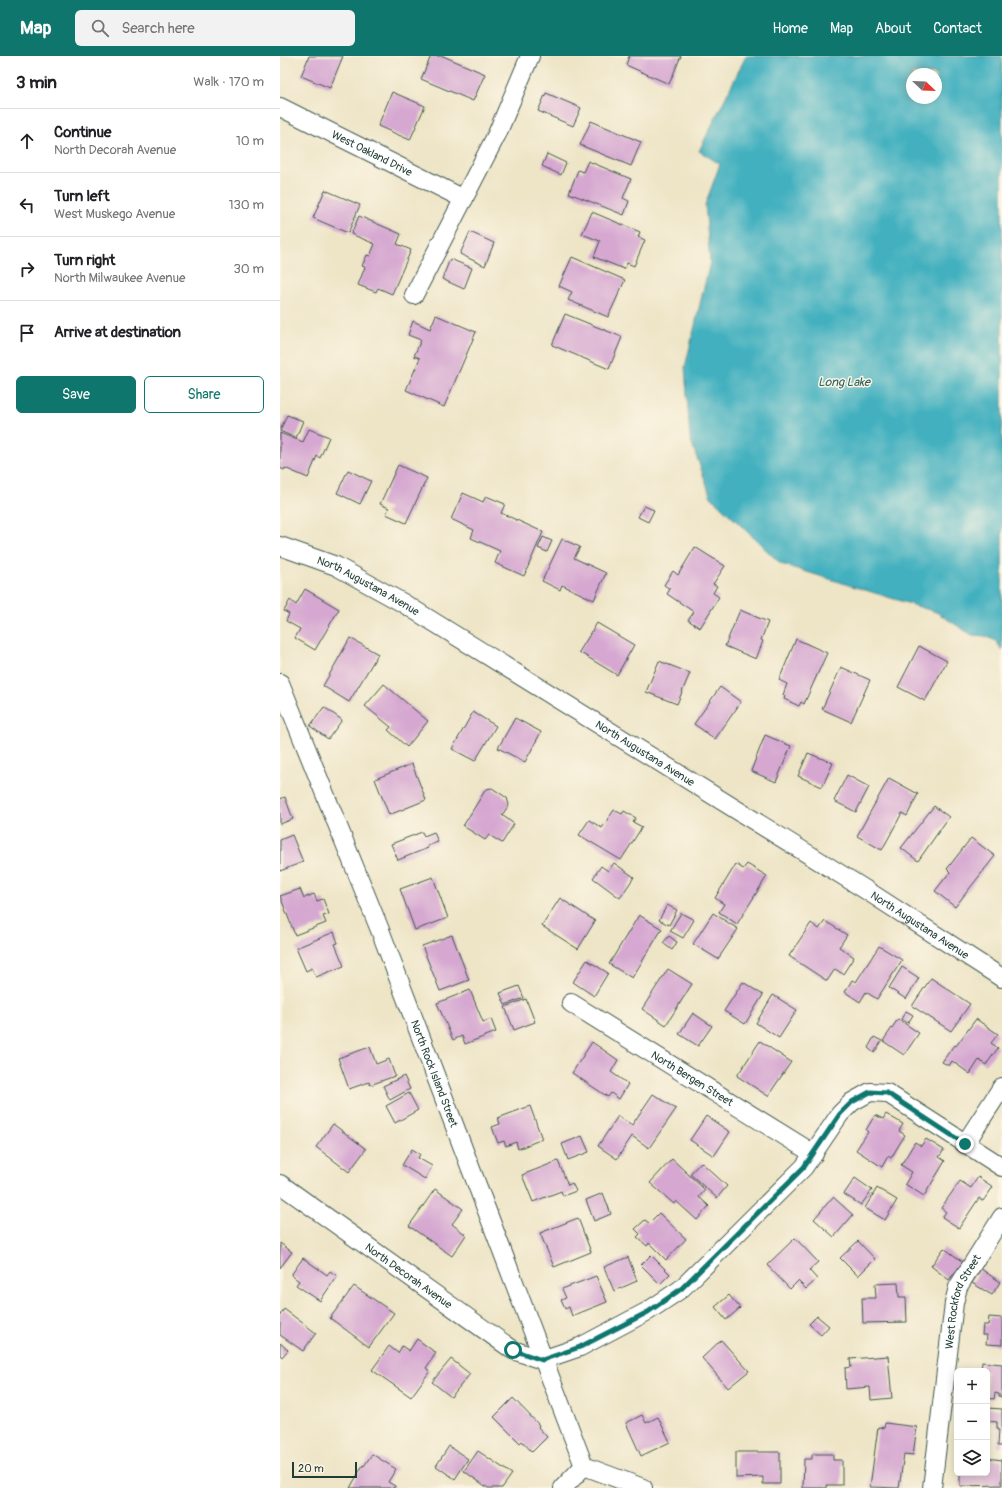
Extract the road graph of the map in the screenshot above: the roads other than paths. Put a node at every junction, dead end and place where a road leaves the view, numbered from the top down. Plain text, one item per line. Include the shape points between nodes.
1 (530, 56) edge
2 (280, 107) edge
3 (464, 199) junction
4 (414, 295) dead end
5 (280, 546) edge
6 (280, 683) edge
7 (1002, 978) edge
8 (571, 1003) dead end
9 (1002, 1087) edge
10 (965, 1144) junction
11 (814, 1154) junction
12 (1002, 1167) edge
13 (280, 1184) edge
14 (1002, 1218) edge
15 (542, 1360) junction
16 (584, 1466) junction
17 (563, 1488) edge
18 (642, 1488) edge
19 (932, 1488) edge

1 - 3 street via 497,134
2 - 3 street, West Oakland Drive
3 - 4 street
5 - 7 street, North Augustana Avenue via 336,566 403,603 866,890
6 - 15 street, North Rock Island Street via 380,930
8 - 11 street, North Bergen Street
9 - 10 street
10 - 11 street via 887,1093 870,1092 852,1102 840,1114
10 - 12 street
11 - 15 street via 681,1289 648,1312 580,1347
13 - 15 street, North Decorah Avenue via 513,1350
14 - 19 street, West Rockford Street via 958,1287 954,1302
15 - 16 street, North Rock Island Street
16 - 17 street
16 - 18 street

